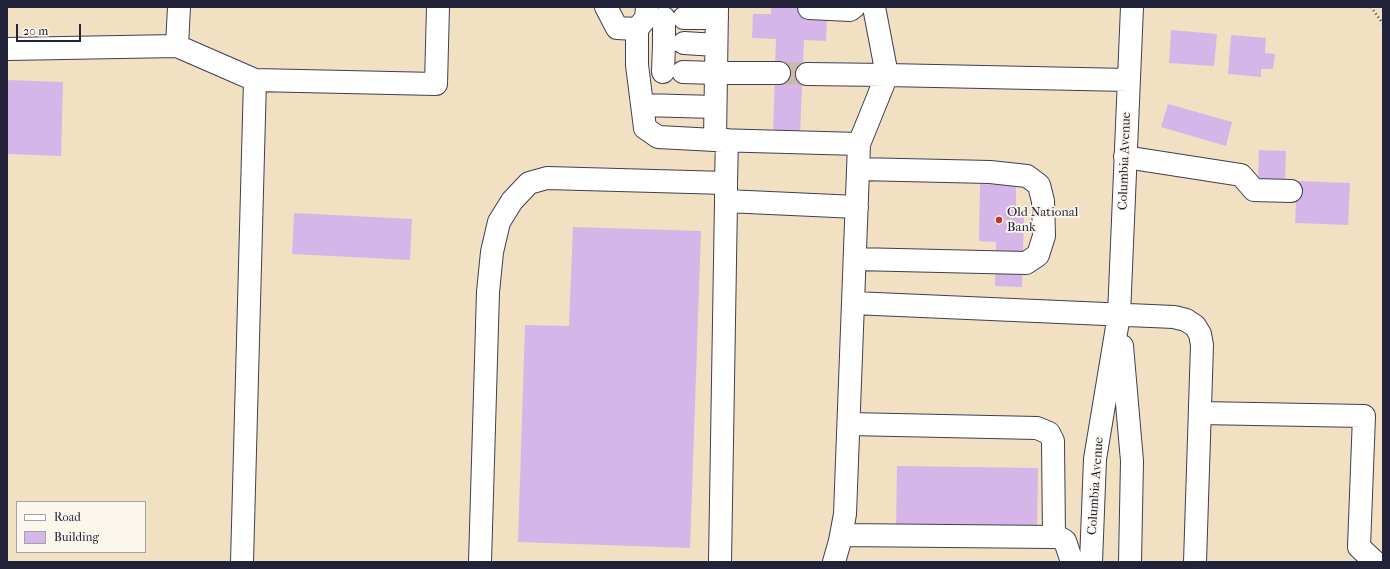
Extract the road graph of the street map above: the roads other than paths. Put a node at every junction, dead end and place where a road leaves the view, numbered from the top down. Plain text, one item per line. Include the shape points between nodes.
1 (179, 7) edge
2 (438, 7) edge
3 (606, 7) edge
4 (626, 7) edge
5 (854, 7) edge
6 (874, 7) edge
7 (1132, 7) edge
8 (809, 8) edge
9 (717, 13) edge
10 (652, 20) edge
11 (672, 44) junction
12 (716, 45) junction
13 (177, 46) junction
14 (7, 49) edge
15 (638, 72) junction
16 (671, 72) junction
17 (715, 73) junction
18 (779, 73) tunnel mouth
19 (807, 74) tunnel mouth
20 (887, 75) junction
21 (255, 80) junction
22 (1128, 80) junction
23 (642, 105) junction
24 (715, 107) junction
25 (721, 140) junction
26 (859, 144) junction
27 (1125, 157) junction
28 (858, 169) junction
29 (1291, 191) dead end
30 (726, 192) junction
31 (856, 207) junction
32 (855, 259) junction
33 (853, 303) junction
34 (1119, 315) junction
35 (1200, 412) junction
36 (849, 424) junction
37 (842, 535) junction
38 (1054, 537) junction
39 (1084, 561) edge
40 (242, 562) edge
41 (480, 562) edge
42 (720, 562) edge
43 (834, 562) edge
44 (1130, 562) edge
45 (1195, 562) edge
46 (1375, 562) edge

1 - 13 street
2 - 21 street via 436,84
3 - 10 street
4 - 10 street
5 - 8 street via 850,10
6 - 20 street
7 - 22 street, Columbia Avenue
9 - 10 street
9 - 12 street
10 - 11 street
10 - 15 street
11 - 12 street
11 - 16 street
12 - 17 street
13 - 14 street
13 - 21 street
15 - 16 street
15 - 23 street
16 - 17 street
17 - 18 street
17 - 24 street
19 - 20 street
20 - 22 street
20 - 26 street
21 - 40 street
22 - 27 street, Columbia Avenue
23 - 24 street
23 - 25 street via 645,128 658,137
24 - 25 street
25 - 26 street
25 - 30 street
26 - 28 street
27 - 29 street via 1241,175 1254,190
27 - 34 street, Columbia Avenue
28 - 31 street
28 - 32 street via 990,172 1026,176 1039,185 1044,201 1044,236 1038,255 1026,263
30 - 31 street
30 - 41 street via 547,178 529,183 512,201 499,222 492,252 488,292
30 - 42 street
31 - 32 street
32 - 33 street
33 - 34 street
33 - 36 street
34 - 35 street via 1174,317 1195,326 1202,345
34 - 39 street, Columbia Avenue via 1095,458
34 - 44 street, Columbia Avenue via 1132,461
35 - 45 street
35 - 46 street via 1364,416 1359,547
36 - 37 street
36 - 38 street via 1037,428 1049,433 1054,441
37 - 38 street
37 - 43 street
38 - 39 street via 1065,541

